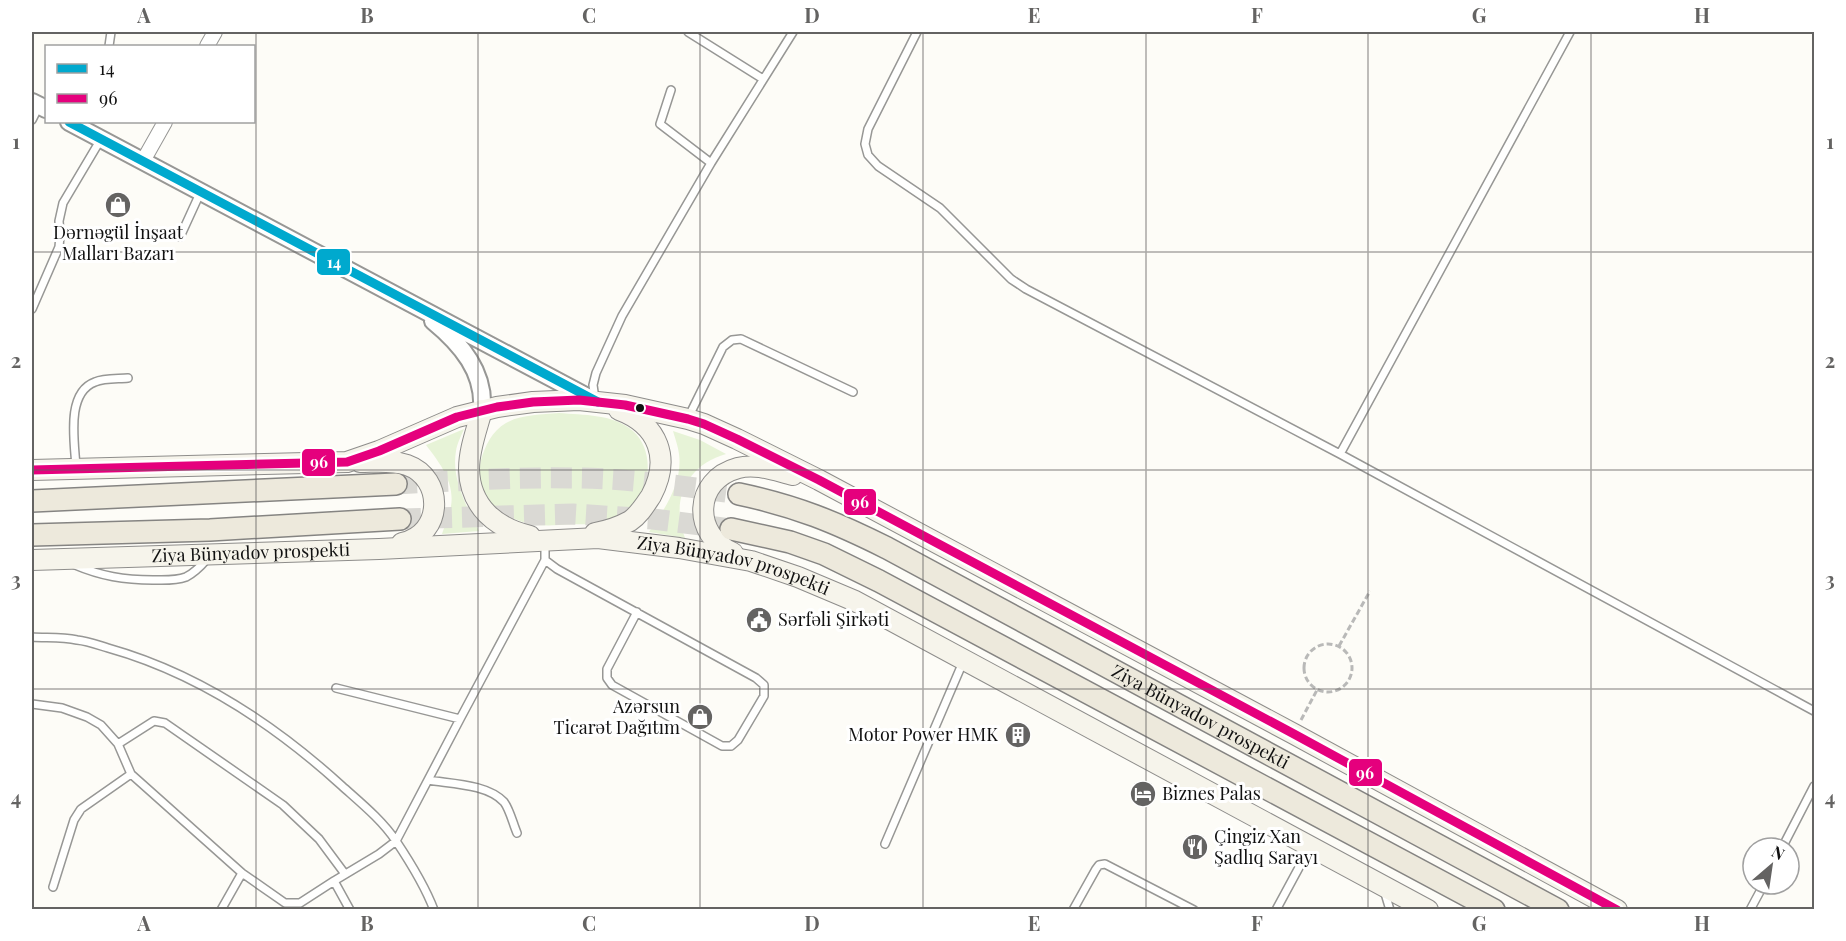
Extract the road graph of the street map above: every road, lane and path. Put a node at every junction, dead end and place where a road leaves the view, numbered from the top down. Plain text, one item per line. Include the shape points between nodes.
1 (688, 32) edge
2 (794, 32) edge
3 (917, 32) edge
4 (1570, 32) edge
5 (763, 79) junction
6 (671, 90) dead end
7 (72, 123) edge
8 (164, 123) edge
9 (101, 139) junction
10 (143, 161) junction
11 (711, 163) junction
12 (201, 191) junction
13 (180, 237) dead end
14 (412, 303) junction
15 (32, 309) edge
16 (128, 378) dead end
17 (853, 392) dead end
18 (595, 401) junction
19 (482, 410) junction
20 (688, 419) junction
21 (1340, 454) junction
22 (347, 462) junction
23 (76, 468) junction
24 (32, 470) edge
25 (819, 480) junction
26 (396, 484) tunnel mouth
27 (739, 494) tunnel mouth
28 (32, 501) edge
29 (400, 519) tunnel mouth
30 (731, 529) tunnel mouth
31 (32, 535) edge
32 (546, 539) junction
33 (379, 549) junction
34 (32, 560) edge
35 (545, 560) junction
36 (751, 561) junction
37 (1370, 591) dead end
38 (637, 612) junction
39 (32, 637) edge
40 (1339, 646) junction
41 (964, 660) junction
42 (336, 688) dead end
43 (1317, 690) junction
44 (32, 704) edge
45 (1815, 711) edge
46 (460, 719) junction
47 (1294, 734) junction
48 (118, 744) junction
49 (131, 774) junction
50 (428, 780) junction
51 (1815, 786) edge
52 (517, 833) dead end
53 (1788, 836) edge
54 (396, 841) junction
55 (885, 844) dead end
56 (1310, 846) junction
57 (242, 873) junction
58 (345, 874) junction
59 (333, 881) junction
60 (1382, 885) junction
61 (52, 887) dead end
62 (222, 909) edge
63 (350, 909) edge
64 (434, 909) edge
65 (1073, 909) edge
66 (1194, 909) edge
67 (1276, 909) edge
68 (1390, 909) edge
69 (1428, 909) edge
70 (1494, 909) edge
71 (1558, 909) edge
72 (1617, 909) edge

1 - 5 lane
2 - 5 lane
3 - 21 lane via 868,129 868,156 878,166 940,208 1011,279
4 - 21 lane
5 - 11 lane
6 - 11 lane via 660,124
7 - 9 street
8 - 10 street
9 - 10 street
9 - 15 lane via 63,203 59,247
10 - 12 street
11 - 18 lane via 600,361 593,385
12 - 13 lane
12 - 14 street
14 - 18 street
14 - 19 street via 469,358 481,382
16 - 23 lane via 94,382 73,408
17 - 20 lane via 741,339 732,340 723,346
18 - 19 main road, Ziya Bünyadov prospekti via 533,402
18 - 20 main road, Ziya Bünyadov prospekti
18 - 32 main road via 641,421 651,432 661,452 660,476 639,514 629,521 598,532
19 - 22 main road, Ziya Bünyadov prospekti
19 - 32 main road via 469,468 476,497 496,523
20 - 25 main road, Ziya Bünyadov prospekti
21 - 45 lane
22 - 23 main road, Ziya Bünyadov prospekti
22 - 33 main road via 408,465 427,481 433,494 433,518 421,536
23 - 24 main road, Ziya Bünyadov prospekti
25 - 36 main road via 754,466 728,471 711,483 704,507 707,530 725,549
25 - 47 main road, Ziya Bünyadov prospekti
26 - 28 main road
27 - 71 main road, Ziya Bünyadov prospekti via 798,508 887,548
29 - 31 main road, Ziya Bünyadov prospekti
30 - 70 main road, Ziya Bünyadov prospekti via 824,554 879,581
32 - 33 main road, Ziya Bünyadov prospekti
32 - 35 lane
32 - 36 main road, Ziya Bünyadov prospekti via 621,539
33 - 34 main road, Ziya Bünyadov prospekti
35 - 38 lane
35 - 46 lane
36 - 41 main road, Ziya Bünyadov prospekti via 855,601
37 - 40 path
38 - 38 lane via 764,686 764,696 731,746 722,746 612,685 607,678 607,669
39 - 54 lane via 77,639 123,652 170,669 220,694 311,757 370,811
40 - 43 path via 1319,645 1307,655 1306,678
40 - 43 path via 1352,661 1351,677 1333,692
41 - 55 lane
41 - 56 main road, Ziya Bünyadov prospekti
42 - 46 lane
43 - 47 path
44 - 48 lane via 62,708 87,717 101,725
46 - 50 lane
47 - 72 main road, Ziya Bünyadov prospekti
48 - 49 lane
48 - 58 lane via 154,721 165,723 283,805 319,839
49 - 57 lane
49 - 61 lane via 81,809
50 - 52 lane via 482,789 497,796 506,804
50 - 54 lane
51 - 53 lane
54 - 58 lane
54 - 64 lane
56 - 60 main road, Ziya Bünyadov prospekti
56 - 67 lane
57 - 59 lane via 285,903 300,903
57 - 62 lane
58 - 59 lane
59 - 63 lane
60 - 68 lane
60 - 69 main road, Ziya Bünyadov prospekti
65 - 66 lane via 1096,869 1105,864

